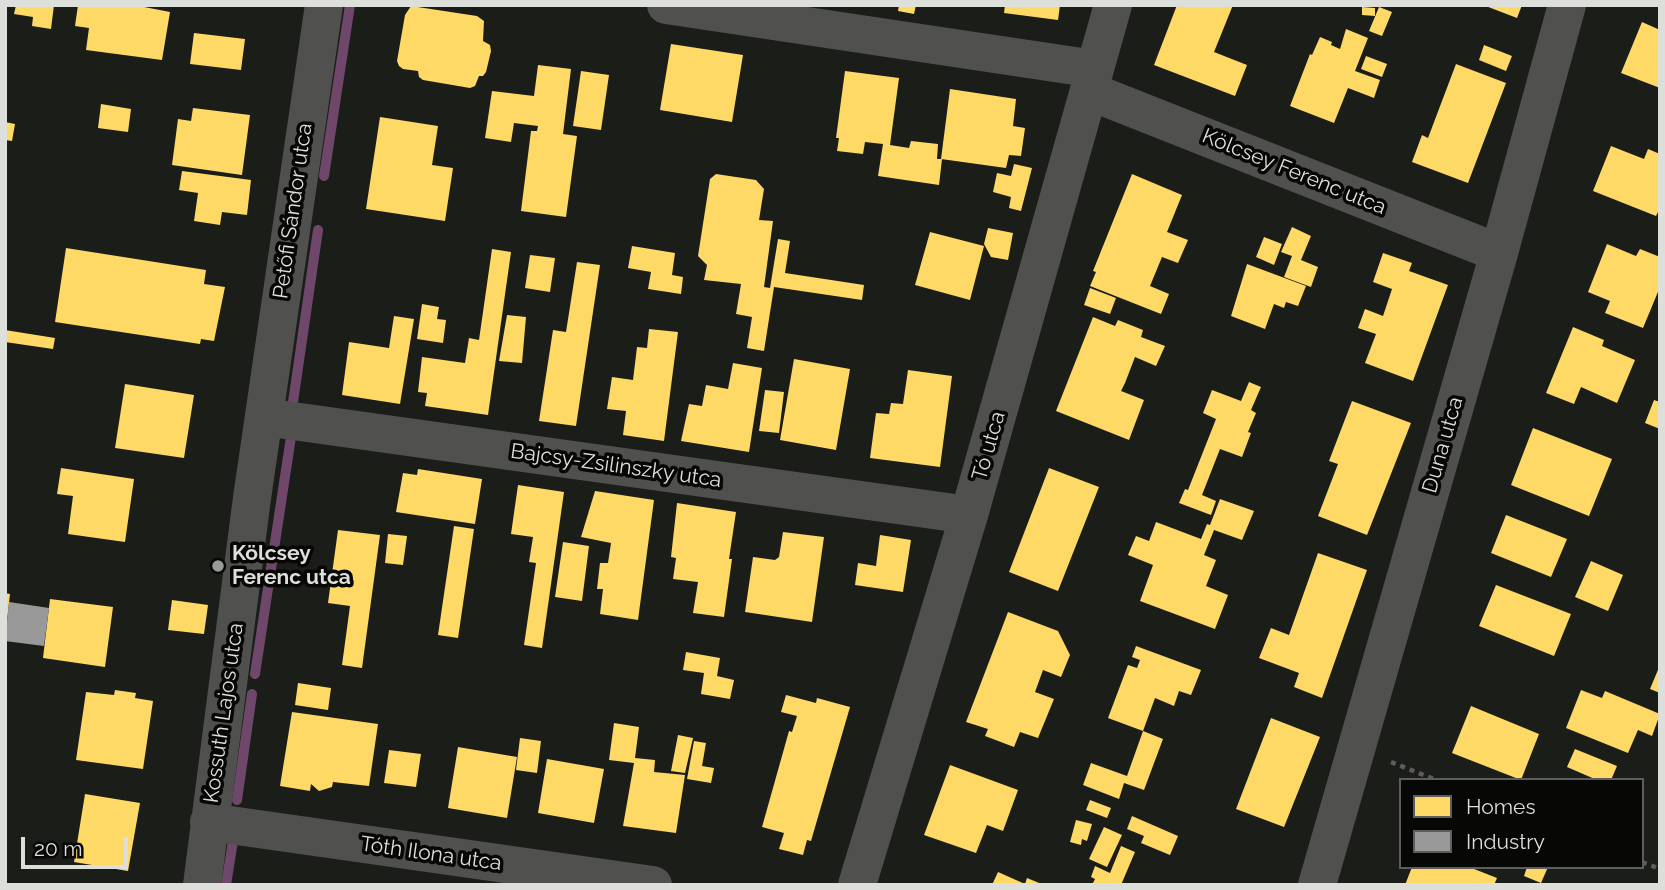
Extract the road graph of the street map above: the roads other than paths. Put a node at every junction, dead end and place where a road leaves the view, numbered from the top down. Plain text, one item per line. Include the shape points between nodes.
1 (324, 5) edge
2 (666, 5) edge
3 (1113, 5) edge
4 (1567, 5) edge
5 (728, 10) edge
6 (1092, 80) junction
7 (1499, 253) junction
8 (264, 417) junction
9 (969, 515) junction
10 (209, 822) junction
11 (202, 885) edge
12 (653, 885) edge
13 (857, 885) edge
14 (1317, 885) edge

1 - 8 street, Petőfi Sándor utca
2 - 5 street, Kölcsey Ferenc utca
3 - 6 street, Tó utca
4 - 7 street, Duna utca
5 - 6 street, Kölcsey Ferenc utca
6 - 7 street, Kölcsey Ferenc utca
6 - 9 street, Tó utca
7 - 14 street, Duna utca
8 - 9 street, Bajcsy-Zsilinszky utca
8 - 10 street, Kossuth Lajos utca
9 - 13 street, Tó utca
10 - 11 street, Kossuth Lajos utca
10 - 12 street, Tóth Ilona utca

